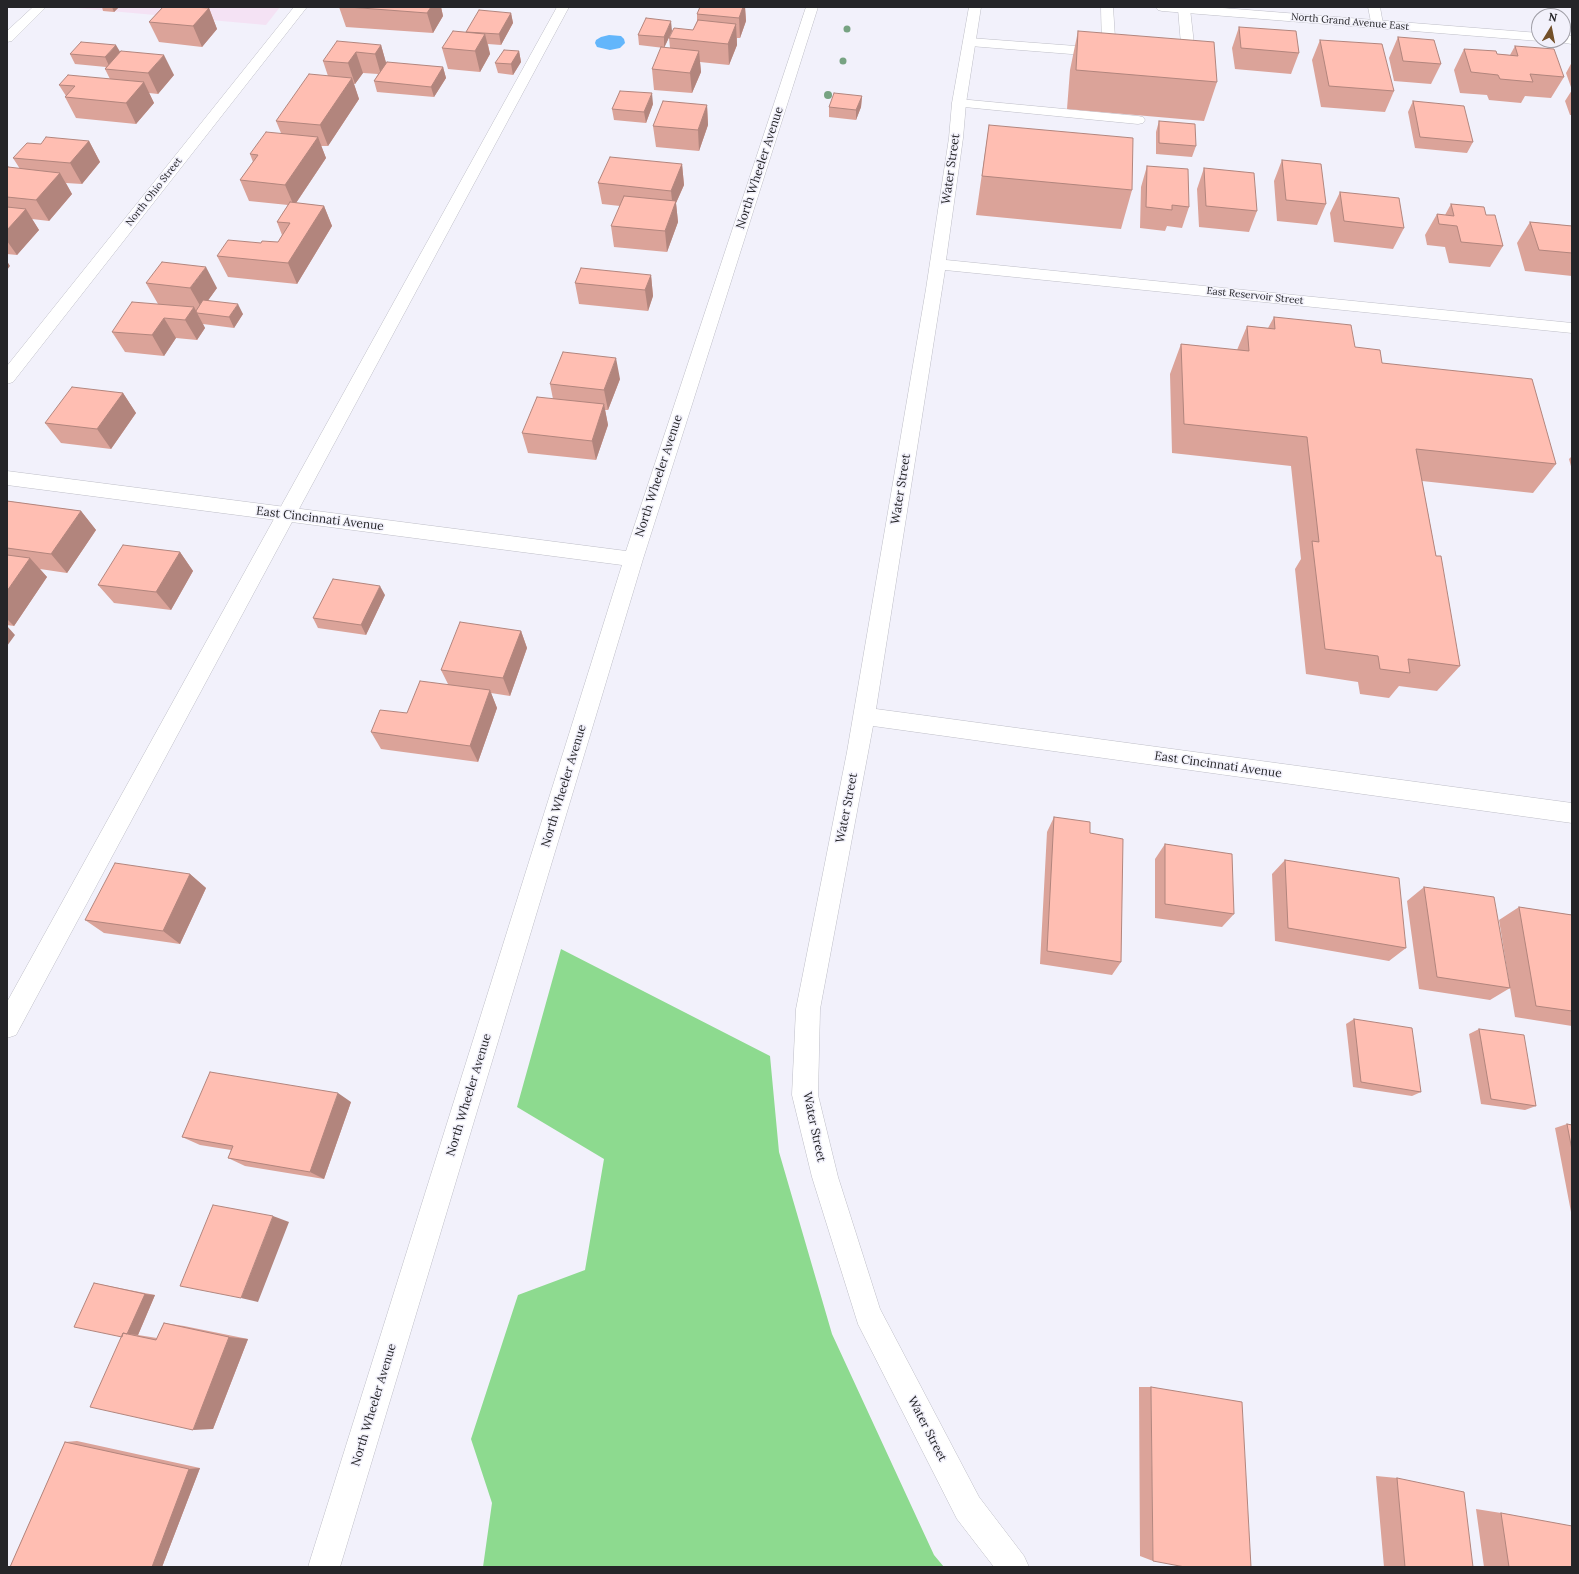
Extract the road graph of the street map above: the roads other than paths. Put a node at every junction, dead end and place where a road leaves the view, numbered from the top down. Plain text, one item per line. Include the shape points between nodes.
1 (40, 7) edge
2 (301, 7) edge
3 (563, 7) edge
4 (812, 7) edge
5 (975, 7) edge
6 (1107, 7) edge
7 (1162, 7) edge
8 (1374, 7) edge
9 (1184, 9) junction
10 (1213, 9) edge
11 (1377, 24) junction
12 (1531, 36) edge
13 (7, 38) edge
14 (970, 42) junction
15 (1109, 53) junction
16 (1124, 54) edge
17 (1167, 58) edge
18 (959, 103) junction
19 (1138, 120) dead end
20 (938, 264) junction
21 (1572, 328) edge
22 (7, 378) edge
23 (7, 478) edge
24 (286, 516) junction
25 (633, 559) junction
26 (864, 716) junction
27 (1572, 813) edge
28 (7, 1026) edge
29 (324, 1567) edge
30 (1013, 1567) edge

1 - 13 street
2 - 22 street, North Ohio Street
3 - 24 street
4 - 25 street, North Wheeler Avenue
5 - 14 street, Water Street
6 - 15 street
7 - 9 street, North Grand Avenue East
8 - 11 street
9 - 10 street, North Grand Avenue East
9 - 17 street via 1189,61
10 - 11 street, North Grand Avenue East
11 - 12 street, North Grand Avenue East
14 - 15 street
14 - 18 street, Water Street
15 - 16 street
18 - 19 street
18 - 20 street, Water Street
20 - 21 street, East Reservoir Street
20 - 26 street, Water Street
23 - 24 street, East Cincinnati Avenue
24 - 25 street, East Cincinnati Avenue
24 - 28 street
25 - 29 street, North Wheeler Avenue
26 - 27 street, East Cincinnati Avenue
26 - 30 street, Water Street via 808,1009 805,1095 826,1177 868,1314 968,1508

